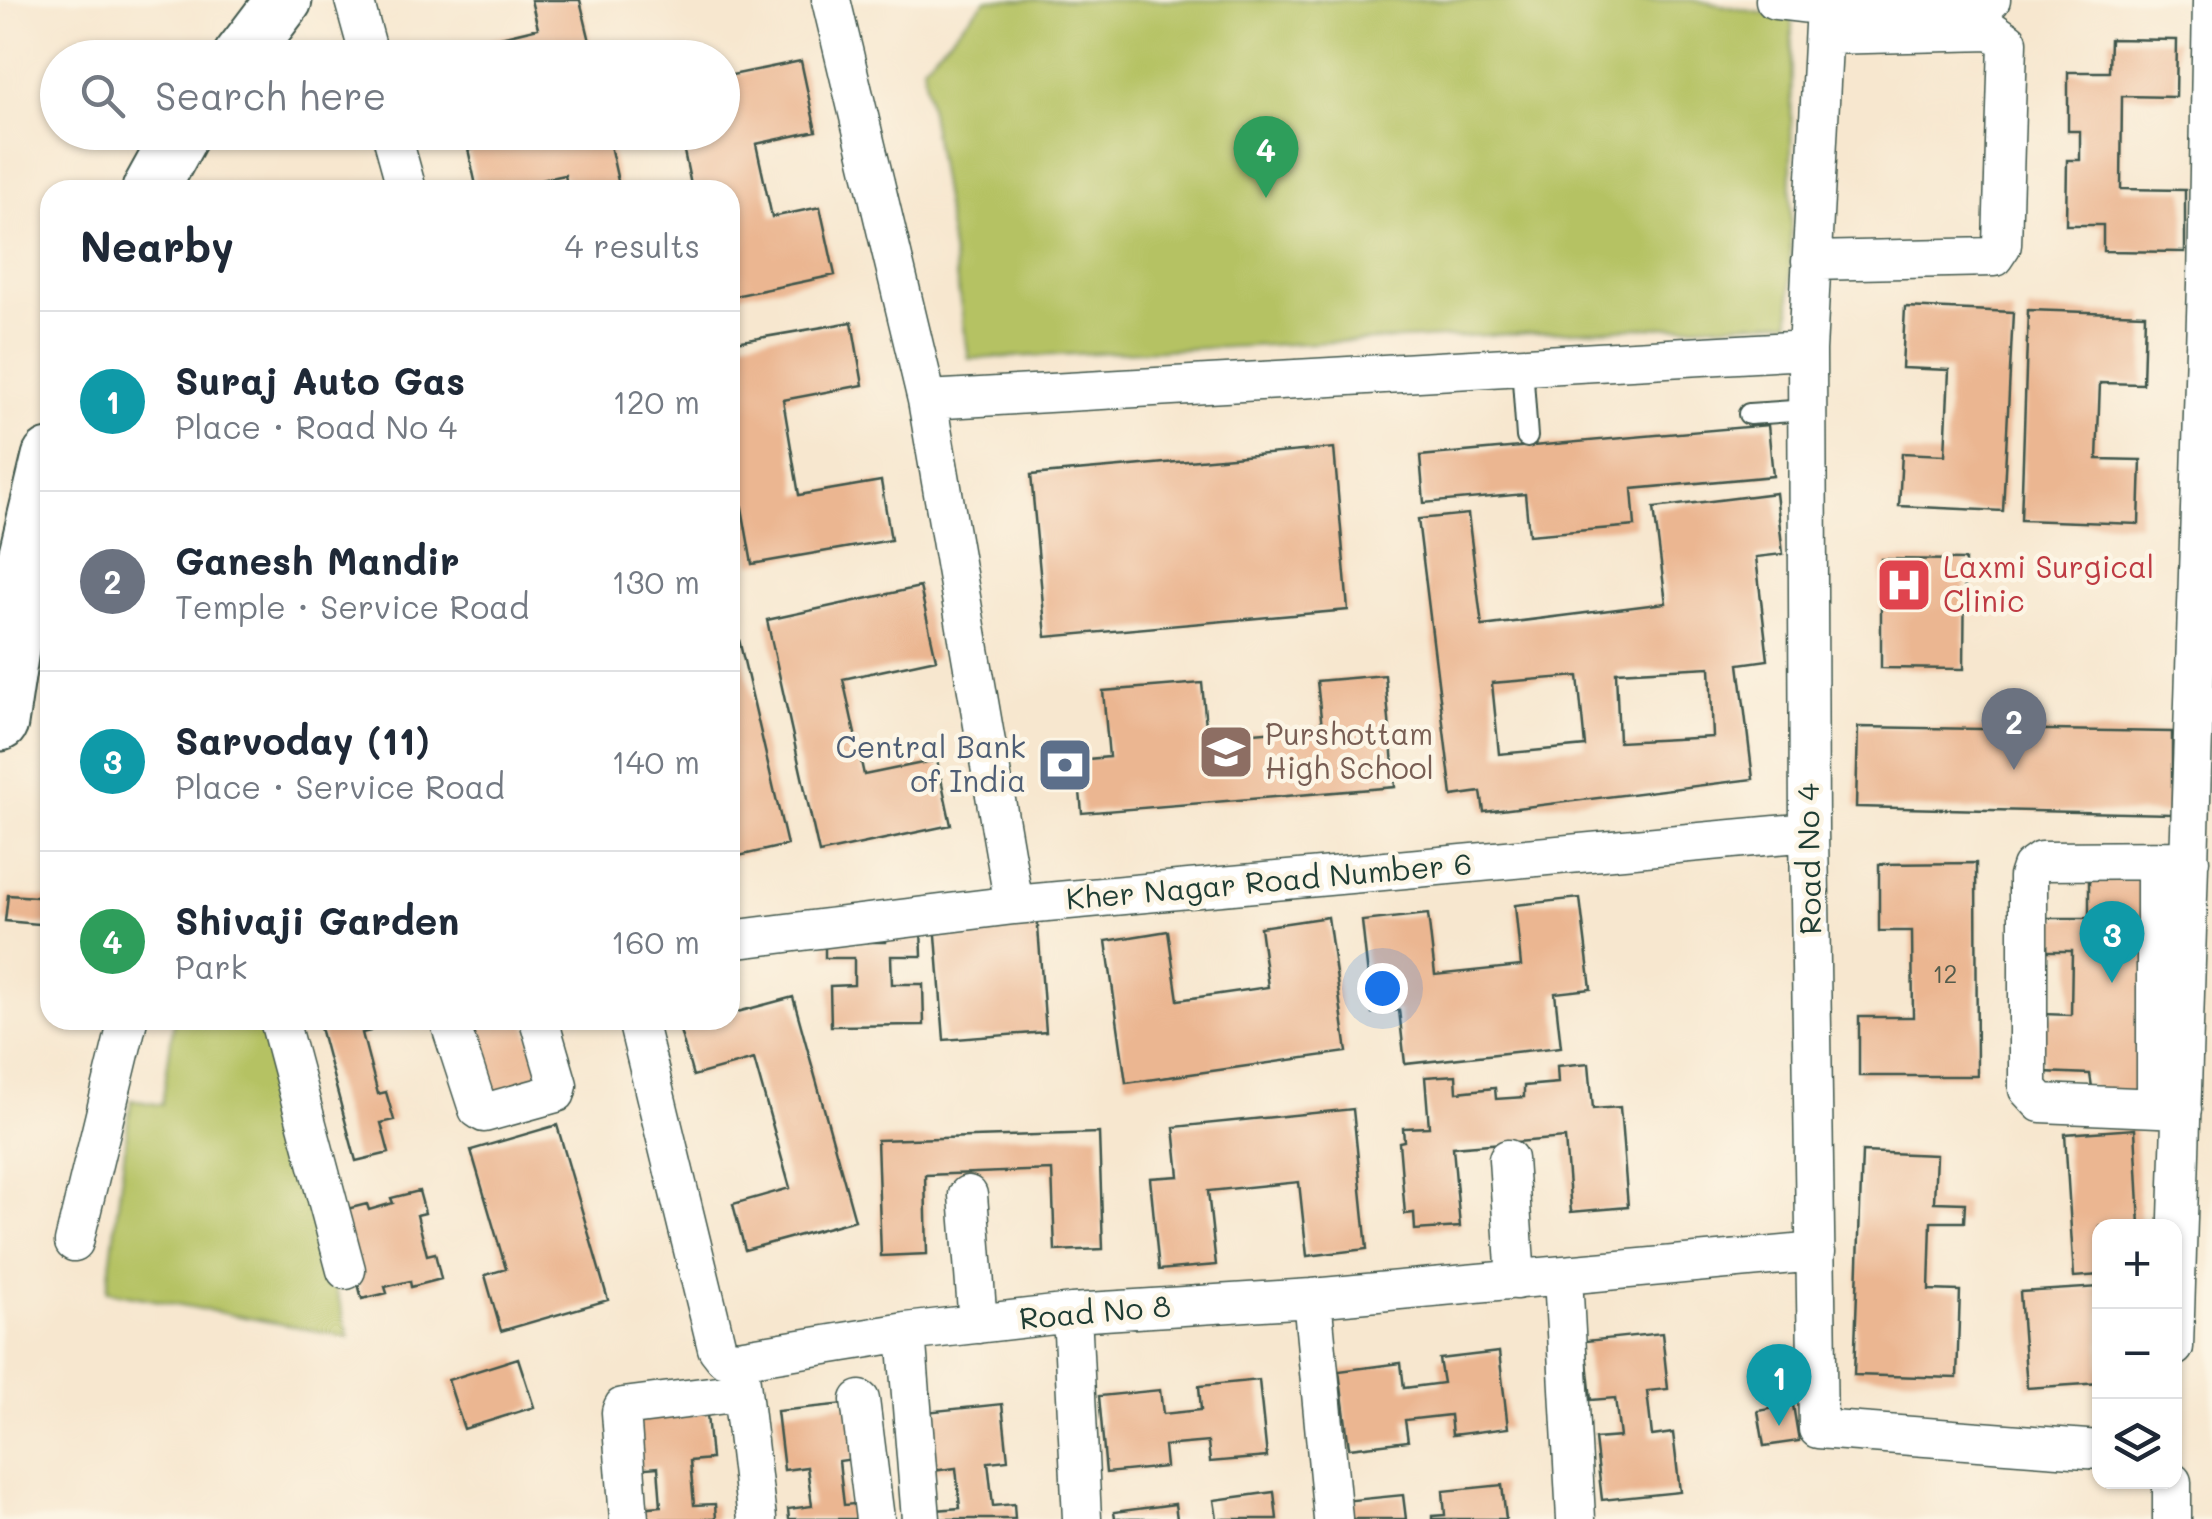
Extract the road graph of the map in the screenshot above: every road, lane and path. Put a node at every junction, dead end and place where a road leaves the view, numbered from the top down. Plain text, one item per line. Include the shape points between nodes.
1 (284, 0) edge
2 (354, 0) edge
3 (832, 0) edge
4 (1774, 0) edge
5 (1991, 0) edge
6 (2212, 0) edge
7 (1825, 21) junction
8 (254, 40) edge
9 (365, 40) edge
10 (172, 150) edge
11 (396, 150) edge
12 (156, 180) edge
13 (404, 180) edge
14 (1811, 260) junction
15 (1807, 350) junction
16 (1522, 366) junction
17 (927, 400) junction
18 (1808, 410) junction
19 (1749, 414) dead end
20 (1528, 436) dead end
21 (40, 500) edge
22 (24, 570) edge
23 (0, 723) edge
24 (1809, 832) junction
25 (2173, 860) junction
26 (1014, 906) junction
27 (740, 939) edge
28 (126, 1030) edge
29 (282, 1030) edge
30 (452, 1030) edge
31 (542, 1030) edge
32 (639, 1030) edge
33 (2169, 1109) junction
34 (1508, 1158) dead end
35 (968, 1196) dead end
36 (74, 1242) dead end
37 (1816, 1252) junction
38 (346, 1270) dead end
39 (1563, 1276) junction
40 (1516, 1280) junction
41 (1312, 1298) junction
42 (2173, 1309) edge
43 (1072, 1314) junction
44 (978, 1324) junction
45 (906, 1332) junction
46 (740, 1375) junction
47 (860, 1400) dead end
48 (2092, 1449) edge
49 (2172, 1489) edge
50 (629, 1519) edge
51 (757, 1519) edge
52 (875, 1519) edge
53 (921, 1519) edge
54 (1082, 1519) edge
55 (1333, 1519) edge
56 (1576, 1519) edge
57 (2172, 1519) edge

1 - 8 street
2 - 9 street
3 - 17 street
4 - 7 street
5 - 7 street
6 - 25 street via 2208,284
7 - 14 street, Road No 4
7 - 14 street via 1992,31 2008,42 2002,245 1994,256
10 - 12 street
11 - 13 street
14 - 15 street, Road No 4
15 - 16 street
15 - 18 street, Road No 4
16 - 17 street
16 - 20 lane
17 - 26 street
18 - 19 lane
18 - 24 street, Road No 4
21 - 22 street
22 - 23 street
24 - 26 street, Kher Nagar Road Number 6
24 - 37 street, Road No 4
25 - 33 street
25 - 33 street via 2041,861 2028,877 2028,1089 2041,1103
26 - 27 street, Kher Nagar Road Number 6
28 - 36 street
29 - 38 street
30 - 31 street via 484,1113 556,1093
32 - 46 street via 717,1348
33 - 42 street
34 - 40 street
35 - 44 street
37 - 39 street, Road No 8
37 - 48 street, Road No 4 via 1818,1429
39 - 40 street, Road No 8
39 - 56 street
40 - 41 street, Road No 8
41 - 43 street, Road No 8
41 - 55 street
43 - 44 street, Road No 8
43 - 54 street
44 - 45 street, Road No 8
45 - 46 street, Road No 8
45 - 53 street
46 - 50 street, Road No 8 via 623,1407
46 - 51 street
47 - 52 street
49 - 57 street

